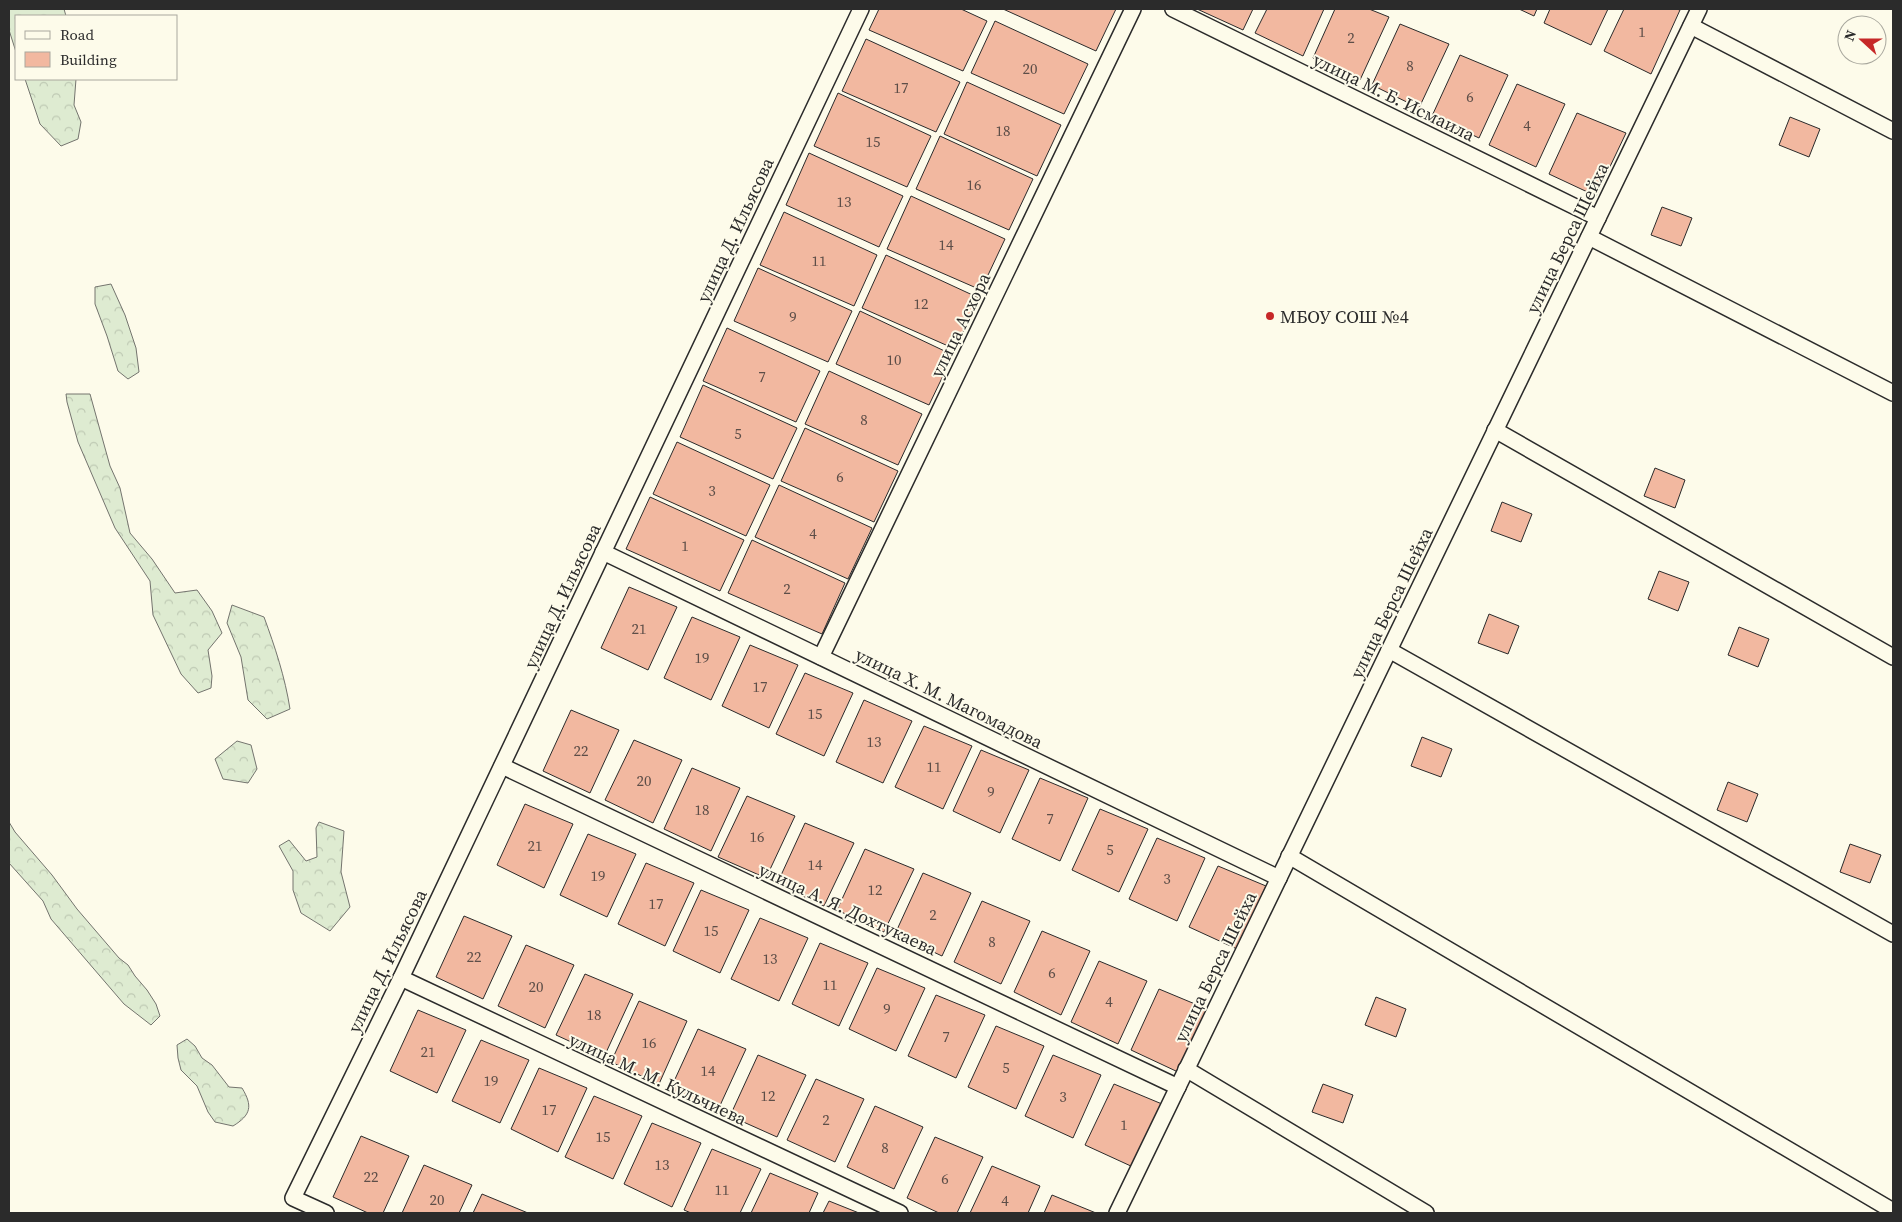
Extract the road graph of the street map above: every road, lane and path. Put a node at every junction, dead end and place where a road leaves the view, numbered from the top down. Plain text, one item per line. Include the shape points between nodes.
1 (861, 9) edge
2 (1133, 9) edge
3 (1174, 9) edge
4 (1699, 9) edge
5 (1691, 26) junction
6 (1893, 131) edge
7 (1598, 218) junction
8 (1589, 237) junction
9 (1893, 393) edge
10 (1495, 430) junction
11 (603, 552) junction
12 (1389, 650) junction
13 (821, 657) junction
14 (1893, 657) edge
15 (502, 766) junction
16 (1289, 856) junction
17 (1279, 878) junction
18 (1893, 934) edge
19 (400, 978) junction
20 (1186, 1069) junction
21 (1178, 1087) junction
22 (1893, 1211) edge
23 (326, 1213) edge
24 (900, 1213) edge
25 (1117, 1213) edge
26 (1426, 1213) edge

1 - 11 street, улица Д. Ильясова
2 - 13 street, улица Асхора
3 - 7 street, улица М. Б. Исмаила
4 - 5 street, улица Берса Шейха
5 - 6 street
5 - 7 street, улица Берса Шейха
7 - 8 street, улица Берса Шейха
8 - 9 street
8 - 10 street, улица Берса Шейха
10 - 12 street, улица Берса Шейха
10 - 14 street
11 - 13 street, улица Х. М. Магомадова
11 - 15 street, улица Д. Ильясова
12 - 16 street, улица Берса Шейха
12 - 18 street
13 - 17 street, улица Х. М. Магомадова
15 - 19 street, улица Д. Ильясова
15 - 21 street, улица А. Я. Дохтукаева
16 - 17 street, улица Берса Шейха
16 - 22 street
17 - 20 street, улица Берса Шейха
19 - 23 street, улица Д. Ильясова via 293,1198
19 - 24 street, улица М. М. Кульчиева
20 - 21 street, улица Берса Шейха
20 - 26 street
21 - 25 street, улица Берса Шейха

